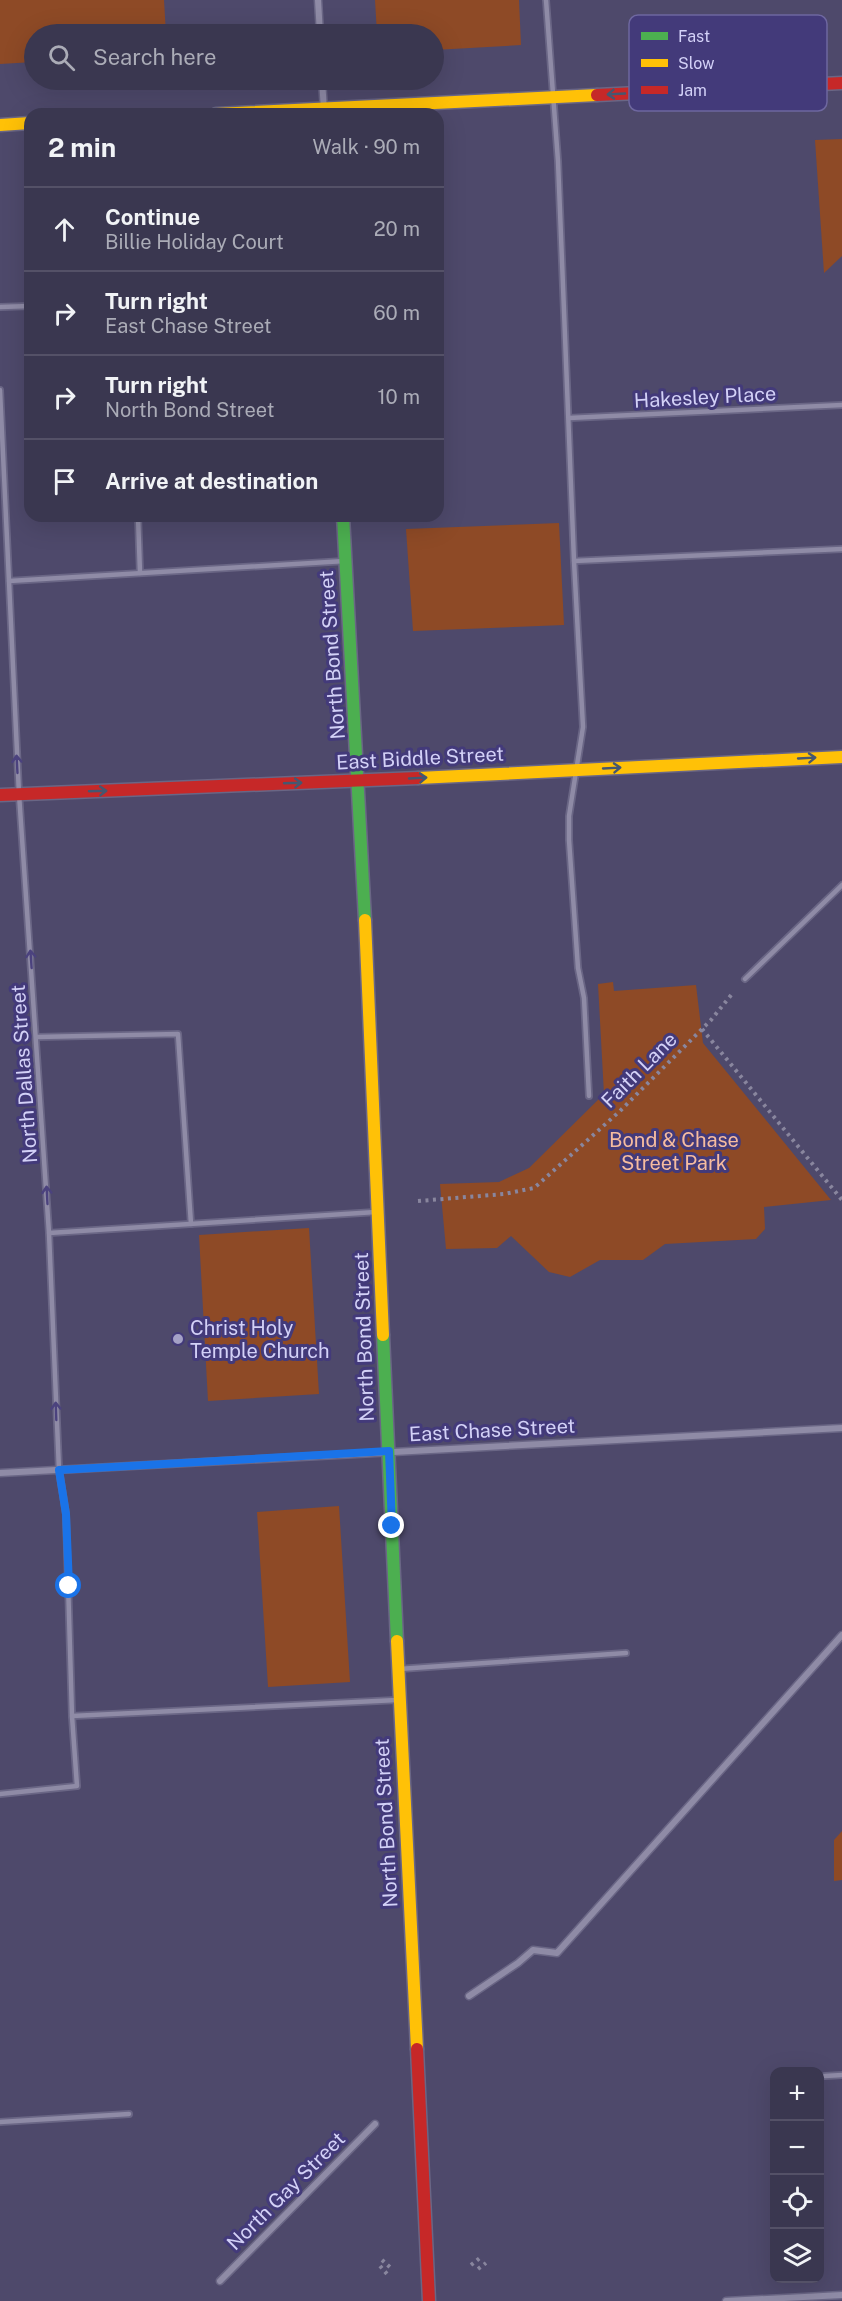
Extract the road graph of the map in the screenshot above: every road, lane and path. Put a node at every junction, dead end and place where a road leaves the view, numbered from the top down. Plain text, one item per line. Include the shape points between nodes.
1 (318, 0) edge
2 (546, 0) edge
3 (319, 24) edge
4 (842, 83) edge
5 (827, 84) edge
6 (323, 90) edge
7 (629, 93) edge
8 (553, 97) junction
9 (324, 108) edge
10 (373, 108) edge
11 (24, 123) edge
12 (0, 125) edge
13 (24, 306) edge
14 (0, 307) edge
15 (0, 390) edge
16 (842, 405) edge
17 (569, 418) junction
18 (138, 522) edge
19 (343, 522) edge
20 (842, 549) edge
21 (345, 561) junction
22 (574, 561) junction
23 (140, 573) junction
24 (9, 581) junction
25 (842, 757) edge
26 (577, 770) junction
27 (359, 781) junction
28 (19, 794) junction
29 (0, 795) edge
30 (842, 885) edge
31 (745, 979) joint
32 (702, 1029) junction
33 (37, 1037) junction
34 (589, 1096) dead end
35 (842, 1200) edge
36 (418, 1201) dead end
37 (378, 1212) junction
38 (191, 1224) junction
39 (49, 1233) junction
40 (842, 1428) edge
41 (389, 1451) junction
42 (59, 1470) junction
43 (0, 1473) edge
44 (842, 1635) edge
45 (626, 1653) dead end
46 (399, 1669) junction
47 (400, 1700) junction
48 (72, 1716) junction
49 (0, 1794) edge
50 (469, 1996) dead end
51 (842, 2075) edge
52 (825, 2076) dead end
53 (129, 2114) dead end
54 (0, 2121) edge
55 (375, 2124) dead end
56 (481, 2257) dead end
57 (382, 2260) dead end
58 (486, 2263) dead end
59 (471, 2265) dead end
60 (380, 2266) dead end
61 (392, 2269) dead end
62 (478, 2269) dead end
63 (387, 2274) dead end
64 (220, 2281) dead end
65 (842, 2295) edge
66 (429, 2301) edge
67 (726, 2301) edge

1 - 3 street
2 - 8 lane
4 -> 5 street
6 - 9 street
7 -> 8 street
8 - 10 street
8 - 17 lane
11 - 12 street
13 - 14 lane
15 - 24 lane, North Dallas Street
16 - 17 lane, Hakesley Place
17 - 22 lane
18 - 23 lane
19 - 21 street, North Bond Street
20 - 22 lane
21 - 23 lane
21 - 27 street, North Bond Street
22 - 26 lane via 583,727
23 - 24 lane
28 -> 24 lane, North Dallas Street
26 -> 25 street, East Biddle Street
27 -> 26 street, East Biddle Street
26 - 34 lane via 569,840
28 -> 27 street, East Biddle Street
27 - 37 street, North Bond Street
28 - 29 street, East Biddle Street
33 -> 28 lane, North Dallas Street
30 - 31 lane
31 - 32 path, Faith Lane
32 - 35 path
32 - 36 path, Faith Lane via 620,1111 534,1188
33 - 38 lane via 178,1034
39 -> 33 lane, North Dallas Street
37 - 38 lane
37 - 41 street, North Bond Street
38 - 39 lane
42 -> 39 lane, North Dallas Street
40 - 41 street, East Chase Street
41 - 42 street, East Chase Street
41 - 46 street, North Bond Street
42 - 43 street, East Chase Street
42 - 48 lane, North Dallas Street via 66,1514
44 - 50 street via 557,1953 533,1950
45 - 46 lane
46 - 47 street, North Bond Street
47 - 48 lane
47 - 66 street, North Bond Street
48 - 49 lane, North Dallas Street via 77,1786
51 - 52 lane
53 - 54 lane
55 - 64 street, North Gay Street
56 - 59 path
57 - 61 path
58 - 62 path
60 - 63 path
65 - 67 street

